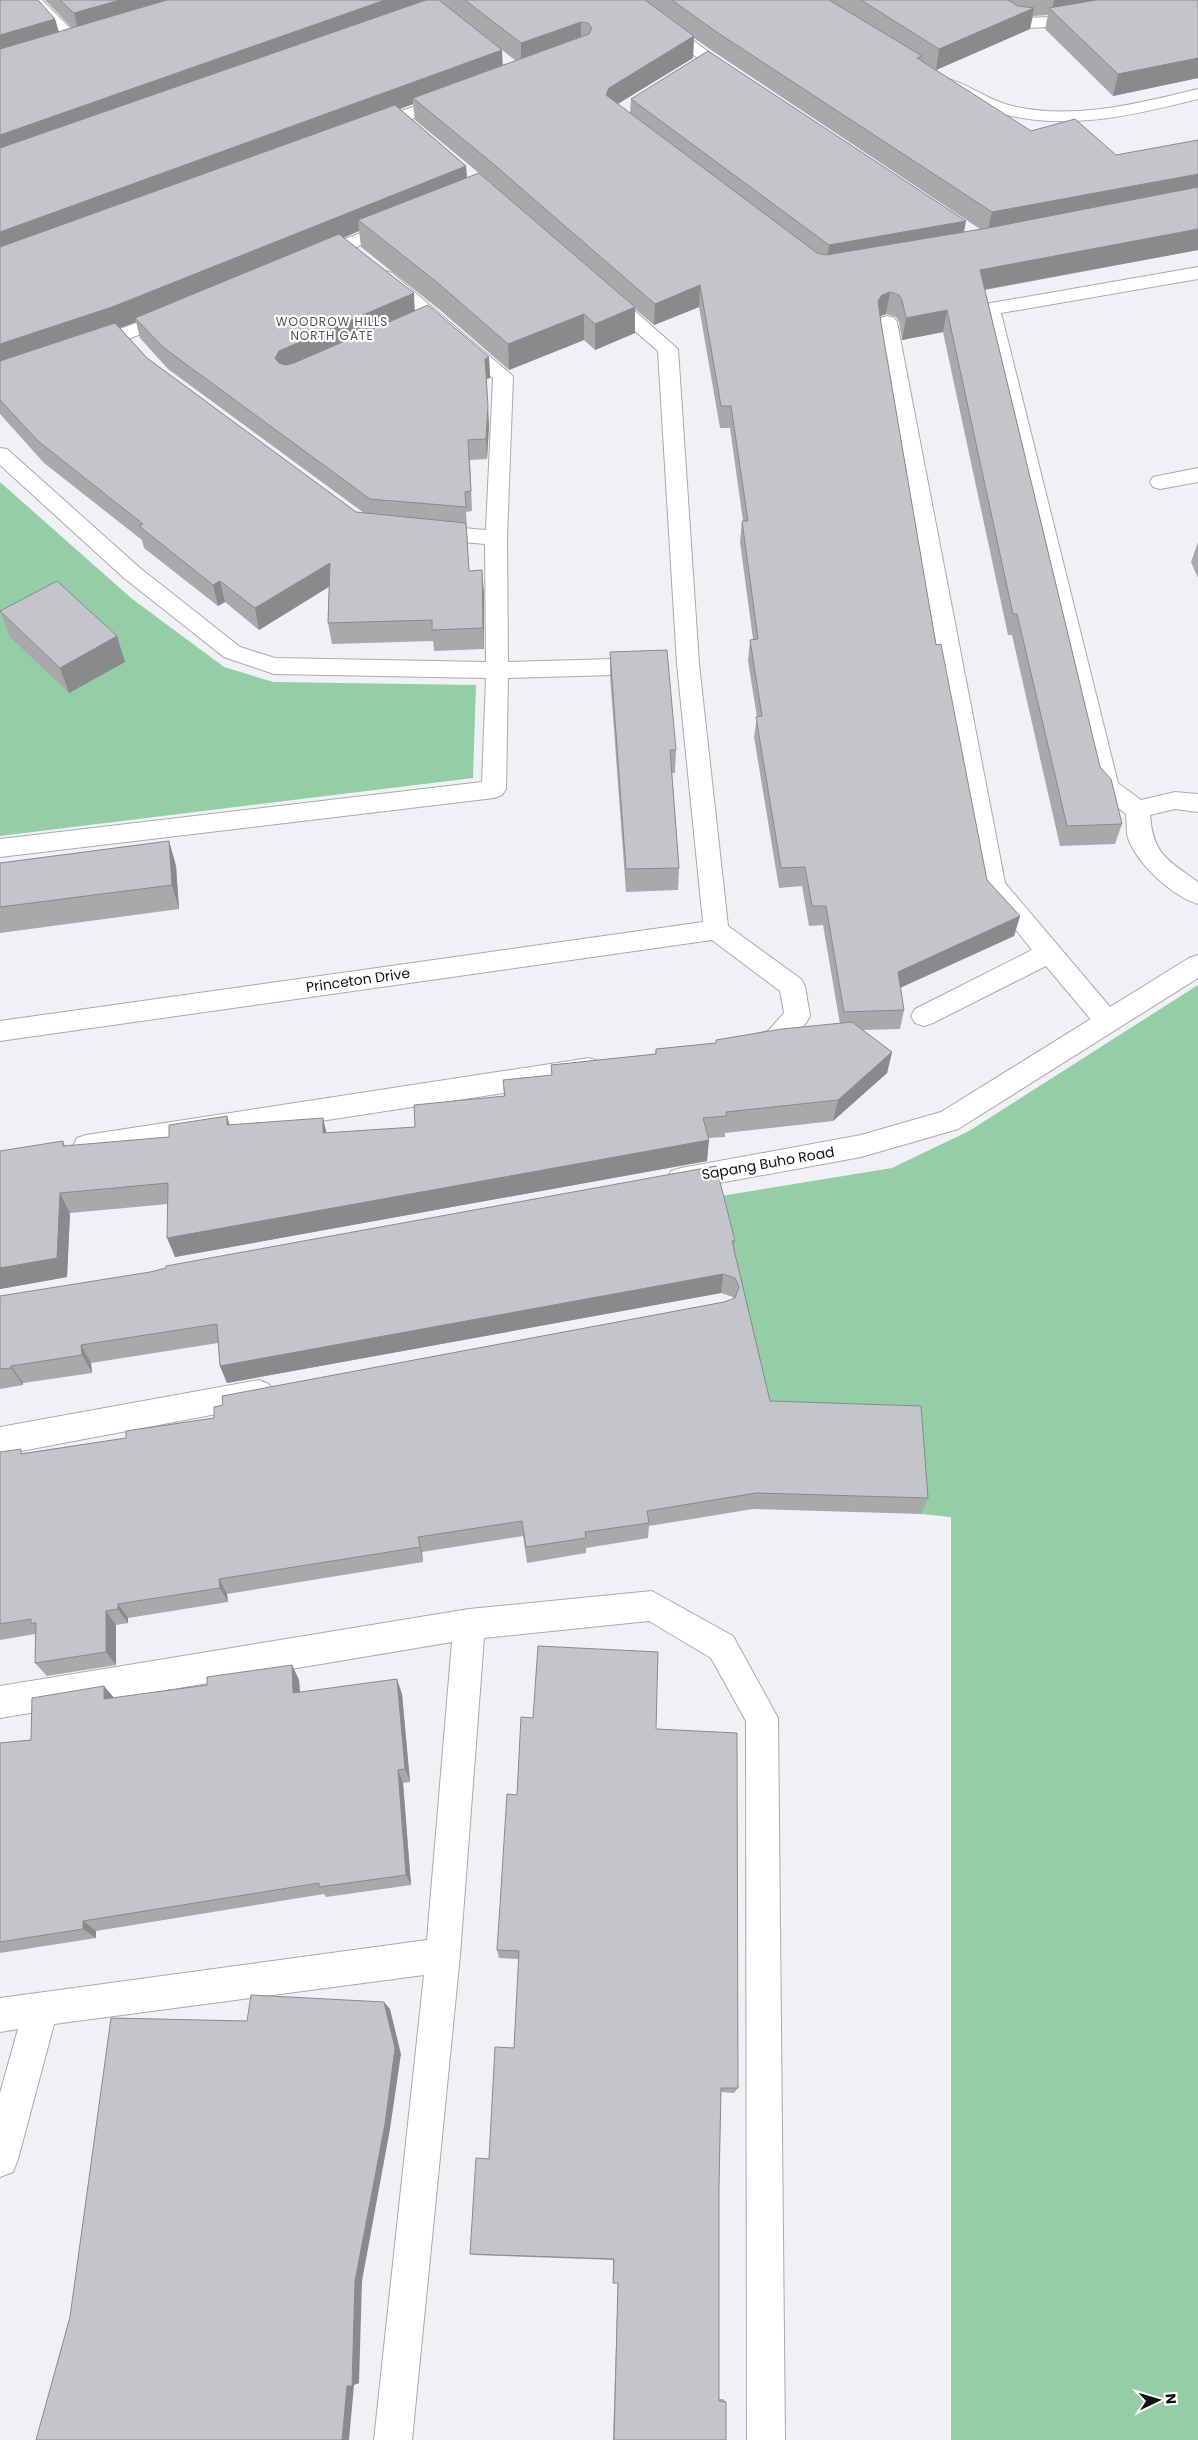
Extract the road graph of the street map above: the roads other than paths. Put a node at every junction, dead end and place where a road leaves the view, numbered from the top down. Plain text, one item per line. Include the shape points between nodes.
1 (33, 0) edge
2 (628, 0) edge
3 (983, 0) edge
4 (1156, 0) edge
5 (92, 37) edge
6 (74, 42) junction
7 (55, 48) edge
8 (706, 58) junction
9 (690, 68) edge
10 (932, 76) edge
11 (747, 85) edge
12 (464, 94) edge
13 (1198, 94) edge
14 (354, 134) edge
15 (415, 217) edge
16 (357, 254) junction
17 (299, 264) edge
18 (1198, 273) edge
19 (595, 285) edge
20 (189, 309) edge
21 (887, 322) dead end
22 (71, 353) edge
23 (0, 454) edge
24 (1198, 475) edge
25 (1160, 482) dead end
26 (407, 530) edge
27 (496, 538) junction
28 (688, 664) junction
29 (497, 670) junction
30 (1198, 803) edge
31 (1138, 810) junction
32 (0, 848) edge
33 (1198, 895) edge
34 (716, 930) junction
35 (1049, 953) junction
36 (1198, 965) edge
37 (924, 1016) dead end
38 (1107, 1021) junction
39 (0, 1031) edge
40 (727, 1048) edge
41 (609, 1066) edge
42 (59, 1151) edge
43 (656, 1184) edge
44 (283, 1388) edge
45 (0, 1441) edge
46 (469, 1624) junction
47 (0, 1702) edge
48 (443, 1955) junction
49 (41, 2008) junction
50 (0, 2015) edge
51 (0, 2160) edge
52 (393, 2440) edge
53 (766, 2440) edge

1 - 6 street
2 - 8 street
3 - 4 street via 1021,23 1051,22
5 - 6 street
6 - 7 street
8 - 9 street
8 - 11 street
10 - 13 street via 1001,108 1059,117 1128,111
12 - 14 street via 406,123
15 - 16 street
16 - 17 street
16 - 27 street via 423,319 503,376
18 - 31 street via 990,309 1107,788
19 - 28 street via 668,349
20 - 22 street via 131,342
21 - 35 street via 993,886
23 - 29 street via 132,573 232,652 274,666
24 - 25 street
26 - 27 street
27 - 29 street
28 - 29 street
28 - 34 street
29 - 32 street via 494,789
30 - 31 street via 1189,800 1162,802
31 - 33 street via 1140,837 1156,863
34 - 39 street, Princeton Drive
34 - 40 street via 792,986 798,1016 776,1040
35 - 37 street
35 - 38 street
36 - 38 street, Sapang Buho Road
38 - 43 street, Sapang Buho Road via 949,1121 861,1146
41 - 42 street
44 - 45 street
46 - 47 street
46 - 48 street
46 - 53 street via 652,1606 722,1647 762,1718
48 - 49 street
48 - 52 street
49 - 50 street
49 - 51 street

